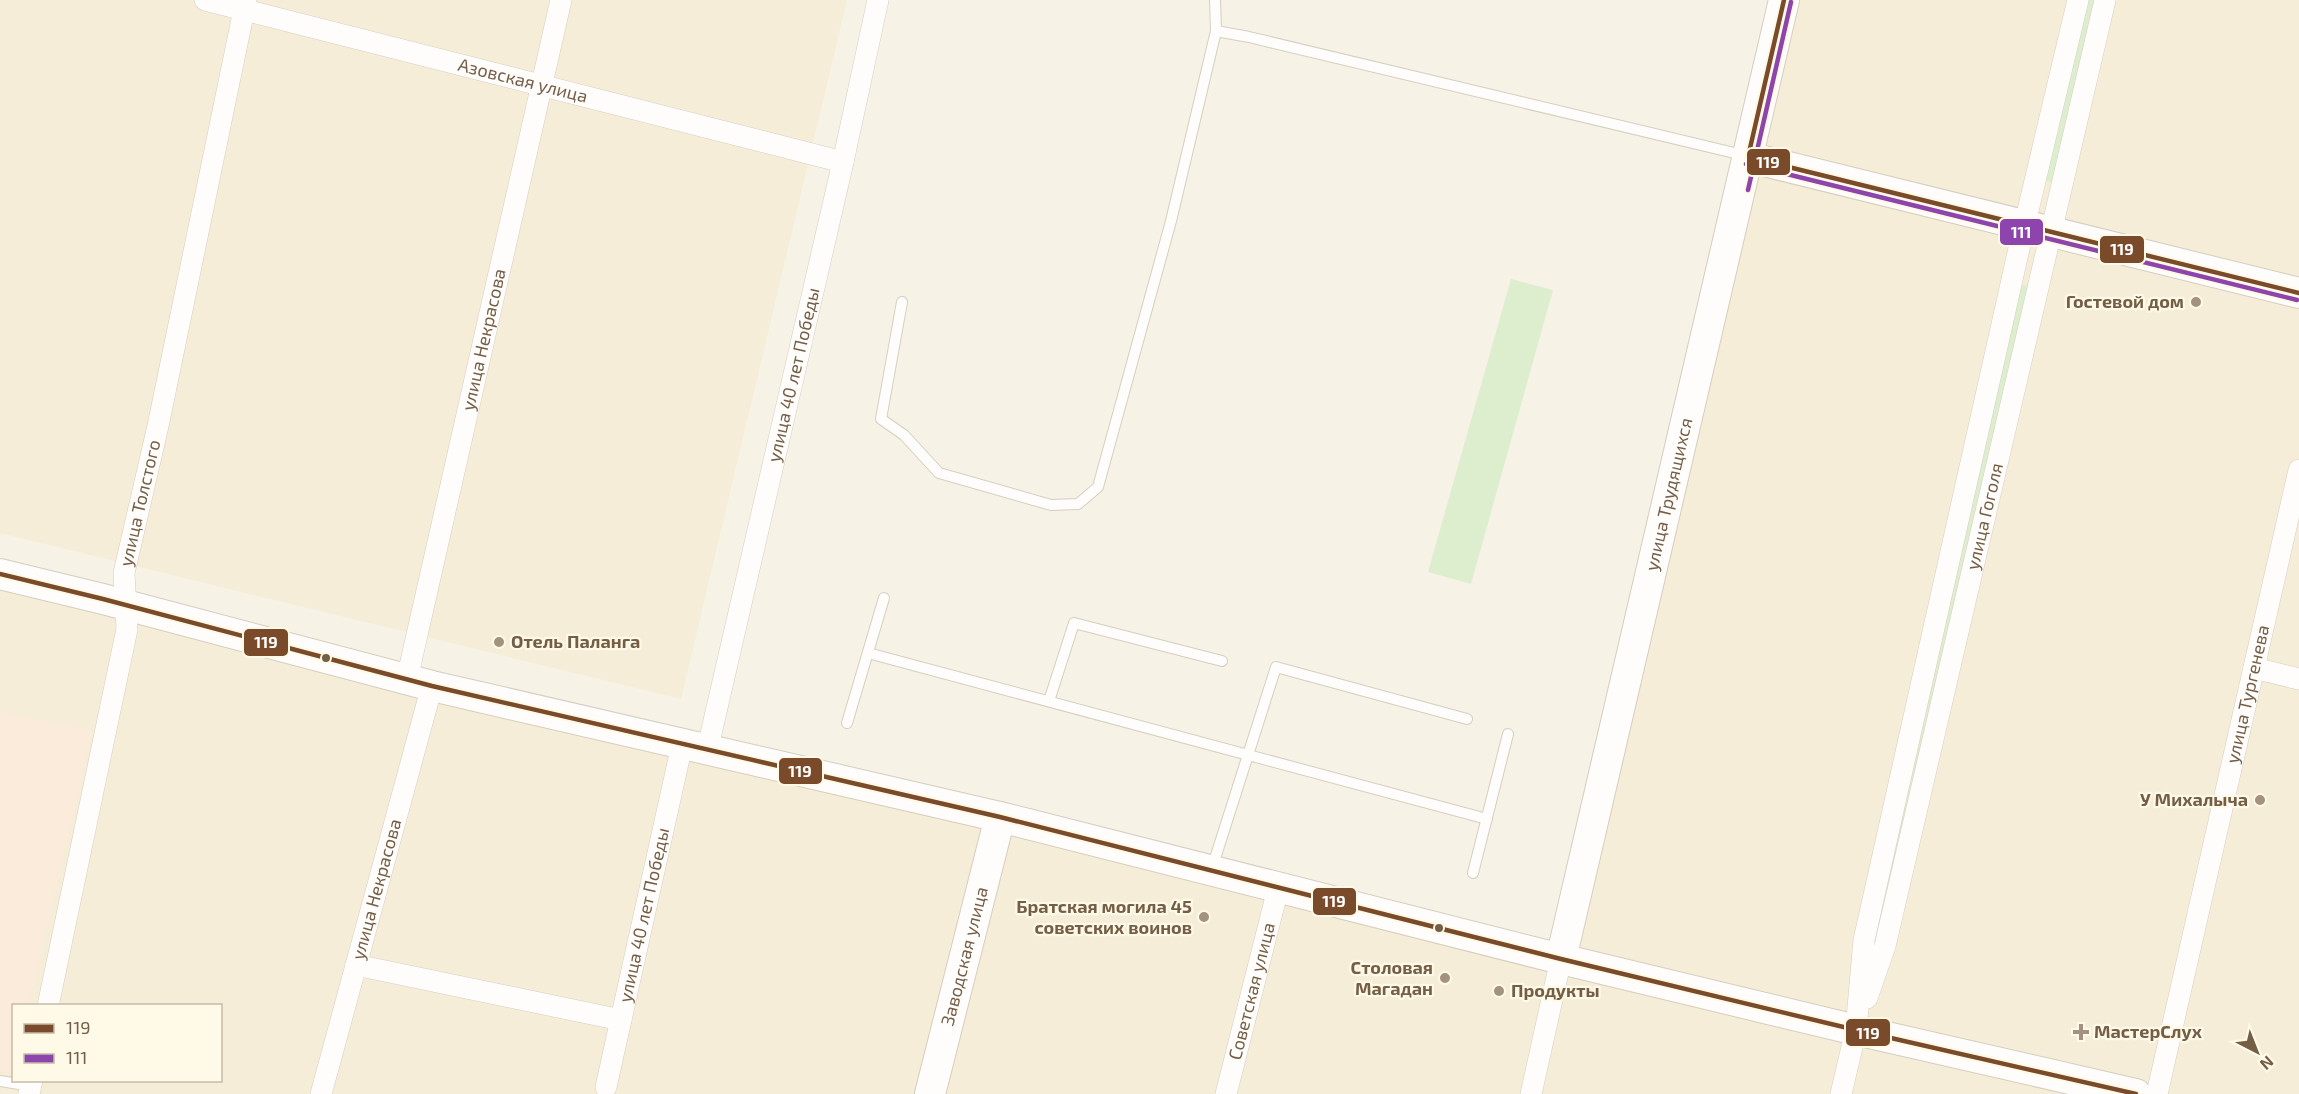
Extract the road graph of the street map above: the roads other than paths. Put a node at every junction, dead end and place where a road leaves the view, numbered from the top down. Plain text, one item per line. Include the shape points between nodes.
1 (205, 0) edge
2 (561, 0) edge
3 (878, 0) edge
4 (1215, 0) edge
5 (1784, 0) edge
6 (2078, 0) edge
7 (2105, 0) edge
8 (245, 5) edge
9 (1216, 31) junction
10 (542, 85) junction
11 (1748, 157) junction
12 (843, 162) junction
13 (2038, 229) junction
14 (2299, 293) edge
15 (902, 302) dead end
16 (2299, 470) edge
17 (0, 574) edge
18 (884, 598) dead end
19 (126, 605) junction
20 (868, 653) junction
21 (1222, 661) dead end
22 (2254, 668) junction
23 (2299, 679) edge
24 (419, 682) junction
25 (1049, 701) junction
26 (1467, 719) dead end
27 (847, 723) dead end
28 (1508, 734) dead end
29 (694, 748) junction
30 (1248, 756) junction
31 (1000, 817) junction
32 (1486, 819) junction
33 (1211, 872) junction
34 (1473, 873) dead end
35 (1278, 889) junction
36 (1561, 959) junction
37 (356, 965) junction
38 (48, 1004) edge
39 (621, 1020) junction
40 (1856, 1030) junction
41 (0, 1081) edge
42 (31, 1087) edge
43 (606, 1087) dead end
44 (321, 1094) edge
45 (930, 1094) edge
46 (1226, 1094) edge
47 (1531, 1094) edge
48 (1841, 1094) edge
49 (2136, 1094) edge
50 (2157, 1094) edge

1 - 8 street, Азовская улица
2 - 10 street, улица Некрасова
3 - 12 street, улица 40 лет Победы
4 - 9 lane
5 - 11 street, улица Трудящихся
6 - 13 street, улица Гоголя
7 - 13 street, улица Гоголя
8 - 10 street, Азовская улица
8 - 19 street, улица Толстого via 124,573
9 - 11 lane
9 - 15 lane via 1171,221 1098,487 1078,504 1051,506 939,473 904,435 881,419
10 - 12 street, Азовская улица
10 - 24 street, улица Некрасова
11 - 13 street
11 - 36 street, улица Трудящихся
12 - 29 street, улица 40 лет Победы
13 - 14 street
13 - 40 street, улица Гоголя via 1885,946
13 - 40 street, улица Гоголя via 1864,940
16 - 22 street, улица Тургенева
17 - 19 street
18 - 20 lane
19 - 24 street
19 - 38 street, улица Толстого via 127,629
20 - 25 lane
20 - 27 lane
21 - 25 lane via 1074,623
22 - 23 street
22 - 50 street, улица Тургенева
24 - 29 street
24 - 37 street, улица Некрасова
25 - 30 lane
26 - 30 lane via 1276,667
28 - 32 lane
29 - 31 street
29 - 39 street, улица 40 лет Победы
30 - 32 lane
30 - 33 lane
31 - 33 street
31 - 45 street, Заводская улица
32 - 34 lane
33 - 35 street
35 - 36 street
35 - 46 street, Советская улица
36 - 40 street
36 - 47 street, улица Трудящихся
37 - 39 street
37 - 44 street, улица Некрасова
39 - 43 street, улица 40 лет Победы
40 - 48 street, улица Гоголя
40 - 49 street
41 - 42 lane

